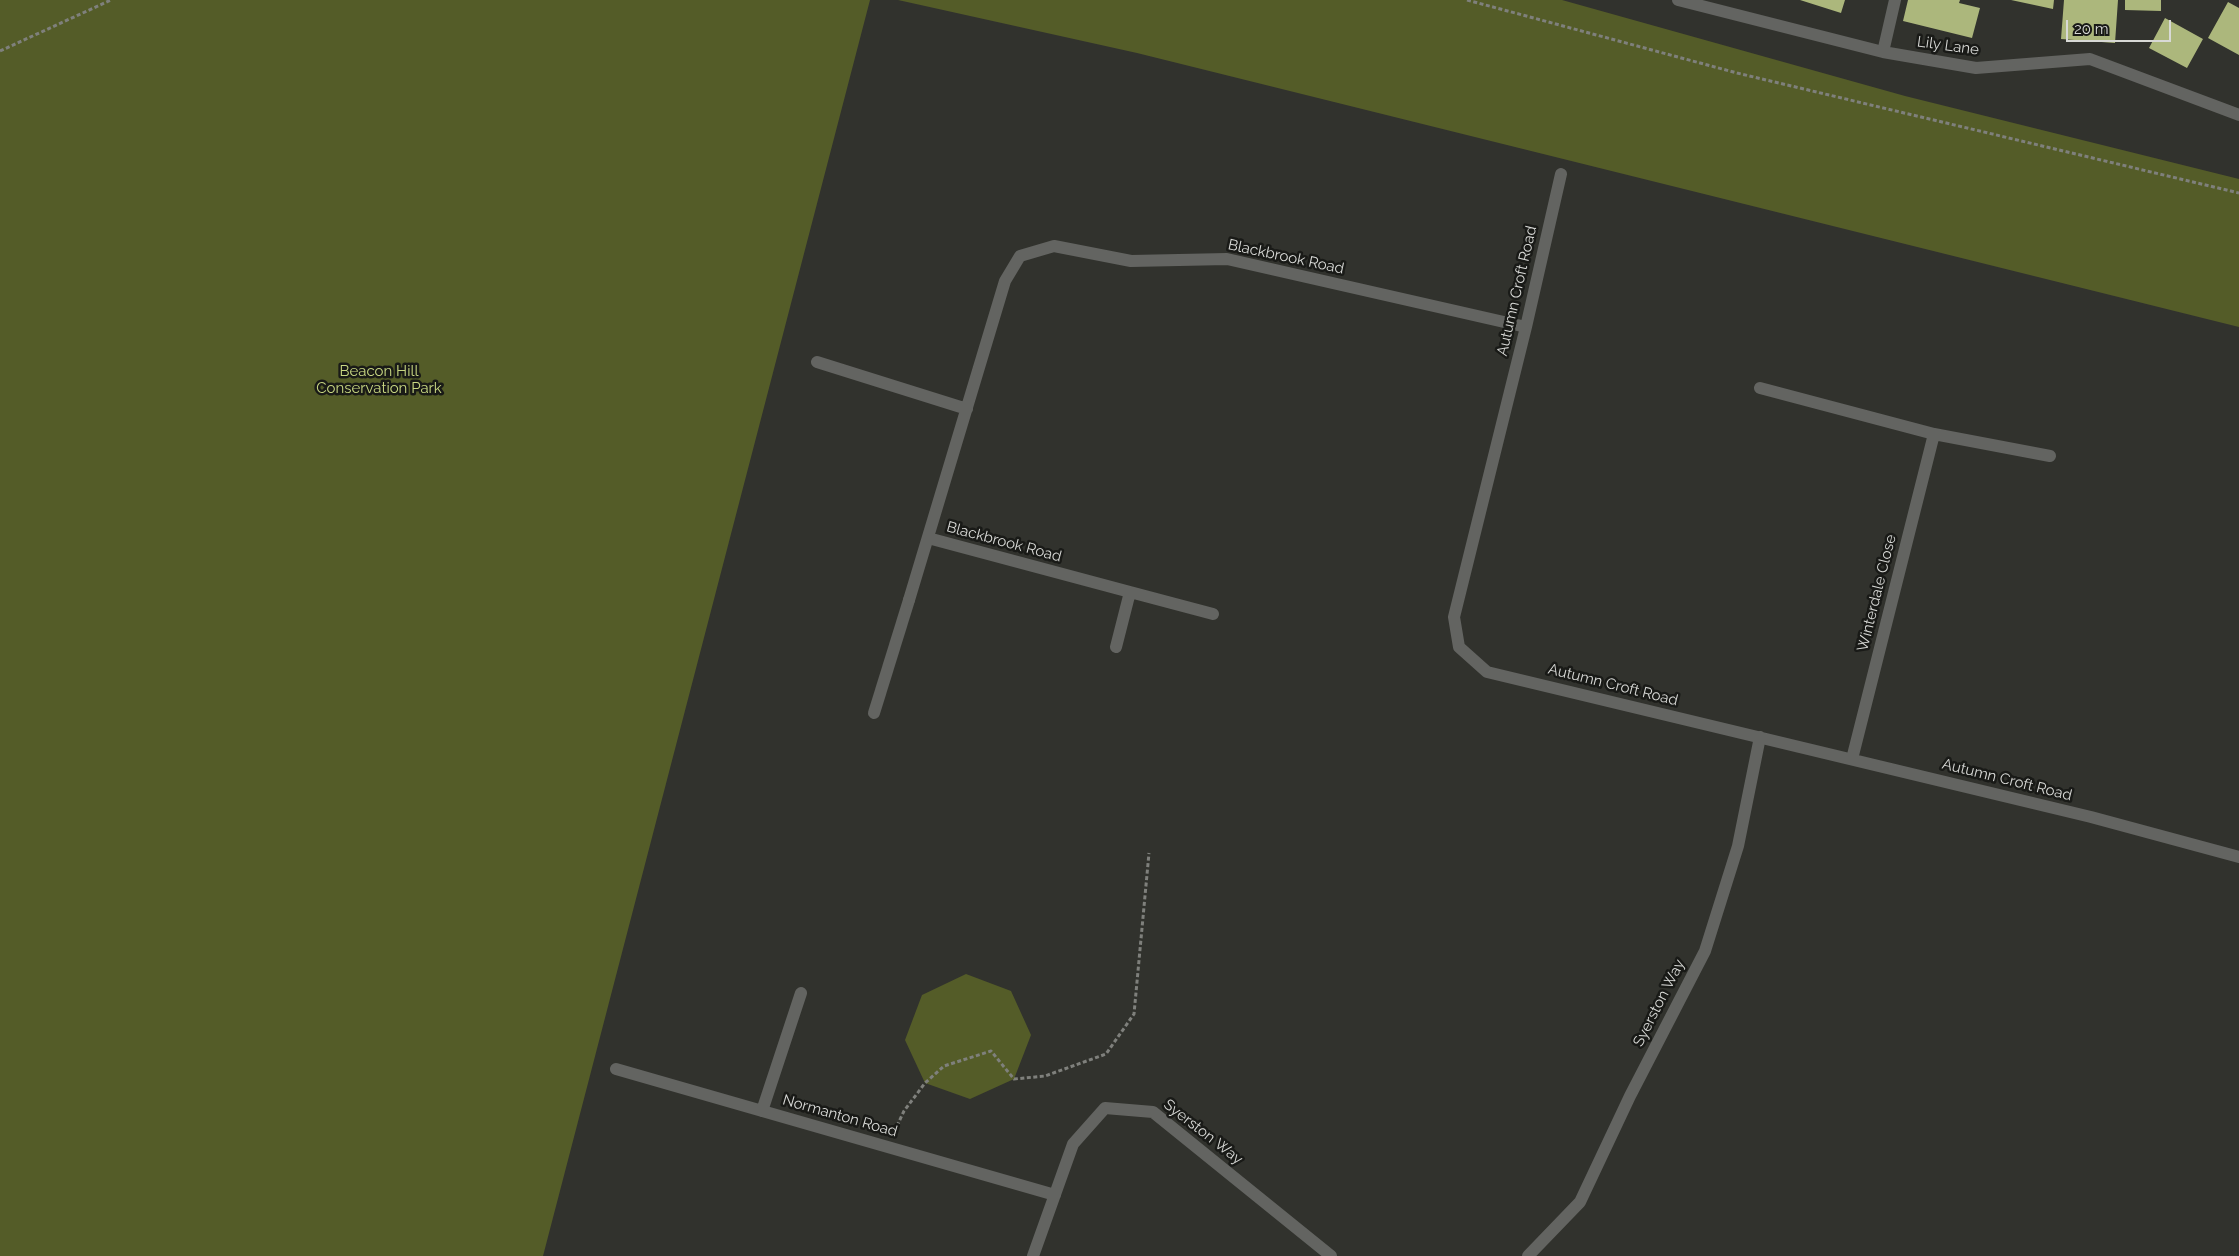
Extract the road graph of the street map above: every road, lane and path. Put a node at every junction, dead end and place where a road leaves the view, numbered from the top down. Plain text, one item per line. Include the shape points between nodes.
1 (111, 0) edge
2 (1467, 0) edge
3 (1678, 0) edge
4 (1895, 0) edge
5 (0, 51) edge
6 (1883, 52) junction
7 (2239, 115) edge
8 (1561, 174) dead end
9 (2239, 193) edge
10 (1526, 327) junction
11 (817, 362) dead end
12 (1760, 388) dead end
13 (967, 408) junction
14 (1934, 434) junction
15 (2050, 456) dead end
16 (928, 538) junction
17 (1130, 592) junction
18 (1212, 614) dead end
19 (1116, 647) dead end
20 (874, 713) dead end
21 (1760, 738) junction
22 (1852, 759) junction
23 (1149, 853) dead end
24 (2239, 857) edge
25 (802, 993) dead end
26 (616, 1069) dead end
27 (762, 1111) junction
28 (886, 1146) junction
29 (1055, 1195) junction
30 (1033, 1256) edge
31 (1331, 1256) edge
32 (1528, 1256) edge

1 - 5 path
2 - 9 path via 1737,73
3 - 6 street, Lily Lane
4 - 6 street
6 - 7 street, Lily Lane via 1976,68 2090,59
8 - 10 street, Autumn Croft Road
10 - 13 street, Blackbrook Road via 1227,259 1131,261 1054,246 1020,256 1005,281
10 - 21 street, Autumn Croft Road via 1454,617 1459,648 1487,672
11 - 13 street
12 - 14 street
13 - 16 street, Blackbrook Road
14 - 15 street
14 - 22 street, Winterdale Close
16 - 17 street, Blackbrook Road
16 - 20 street, Blackbrook Road
17 - 18 street, Blackbrook Road
17 - 19 street
21 - 22 street, Autumn Croft Road
21 - 32 street, Syerston Way via 1738,846 1705,951 1580,1202
22 - 24 street, Autumn Croft Road
23 - 28 path via 1134,1014 1106,1054 1045,1076 1014,1079 991,1051 944,1066 925,1083 904,1111
25 - 27 street
26 - 27 street, Normanton Road
27 - 28 street, Normanton Road
28 - 29 street, Normanton Road
29 - 30 street, Syerston Way
29 - 31 street, Syerston Way via 1073,1144 1105,1108 1153,1112

